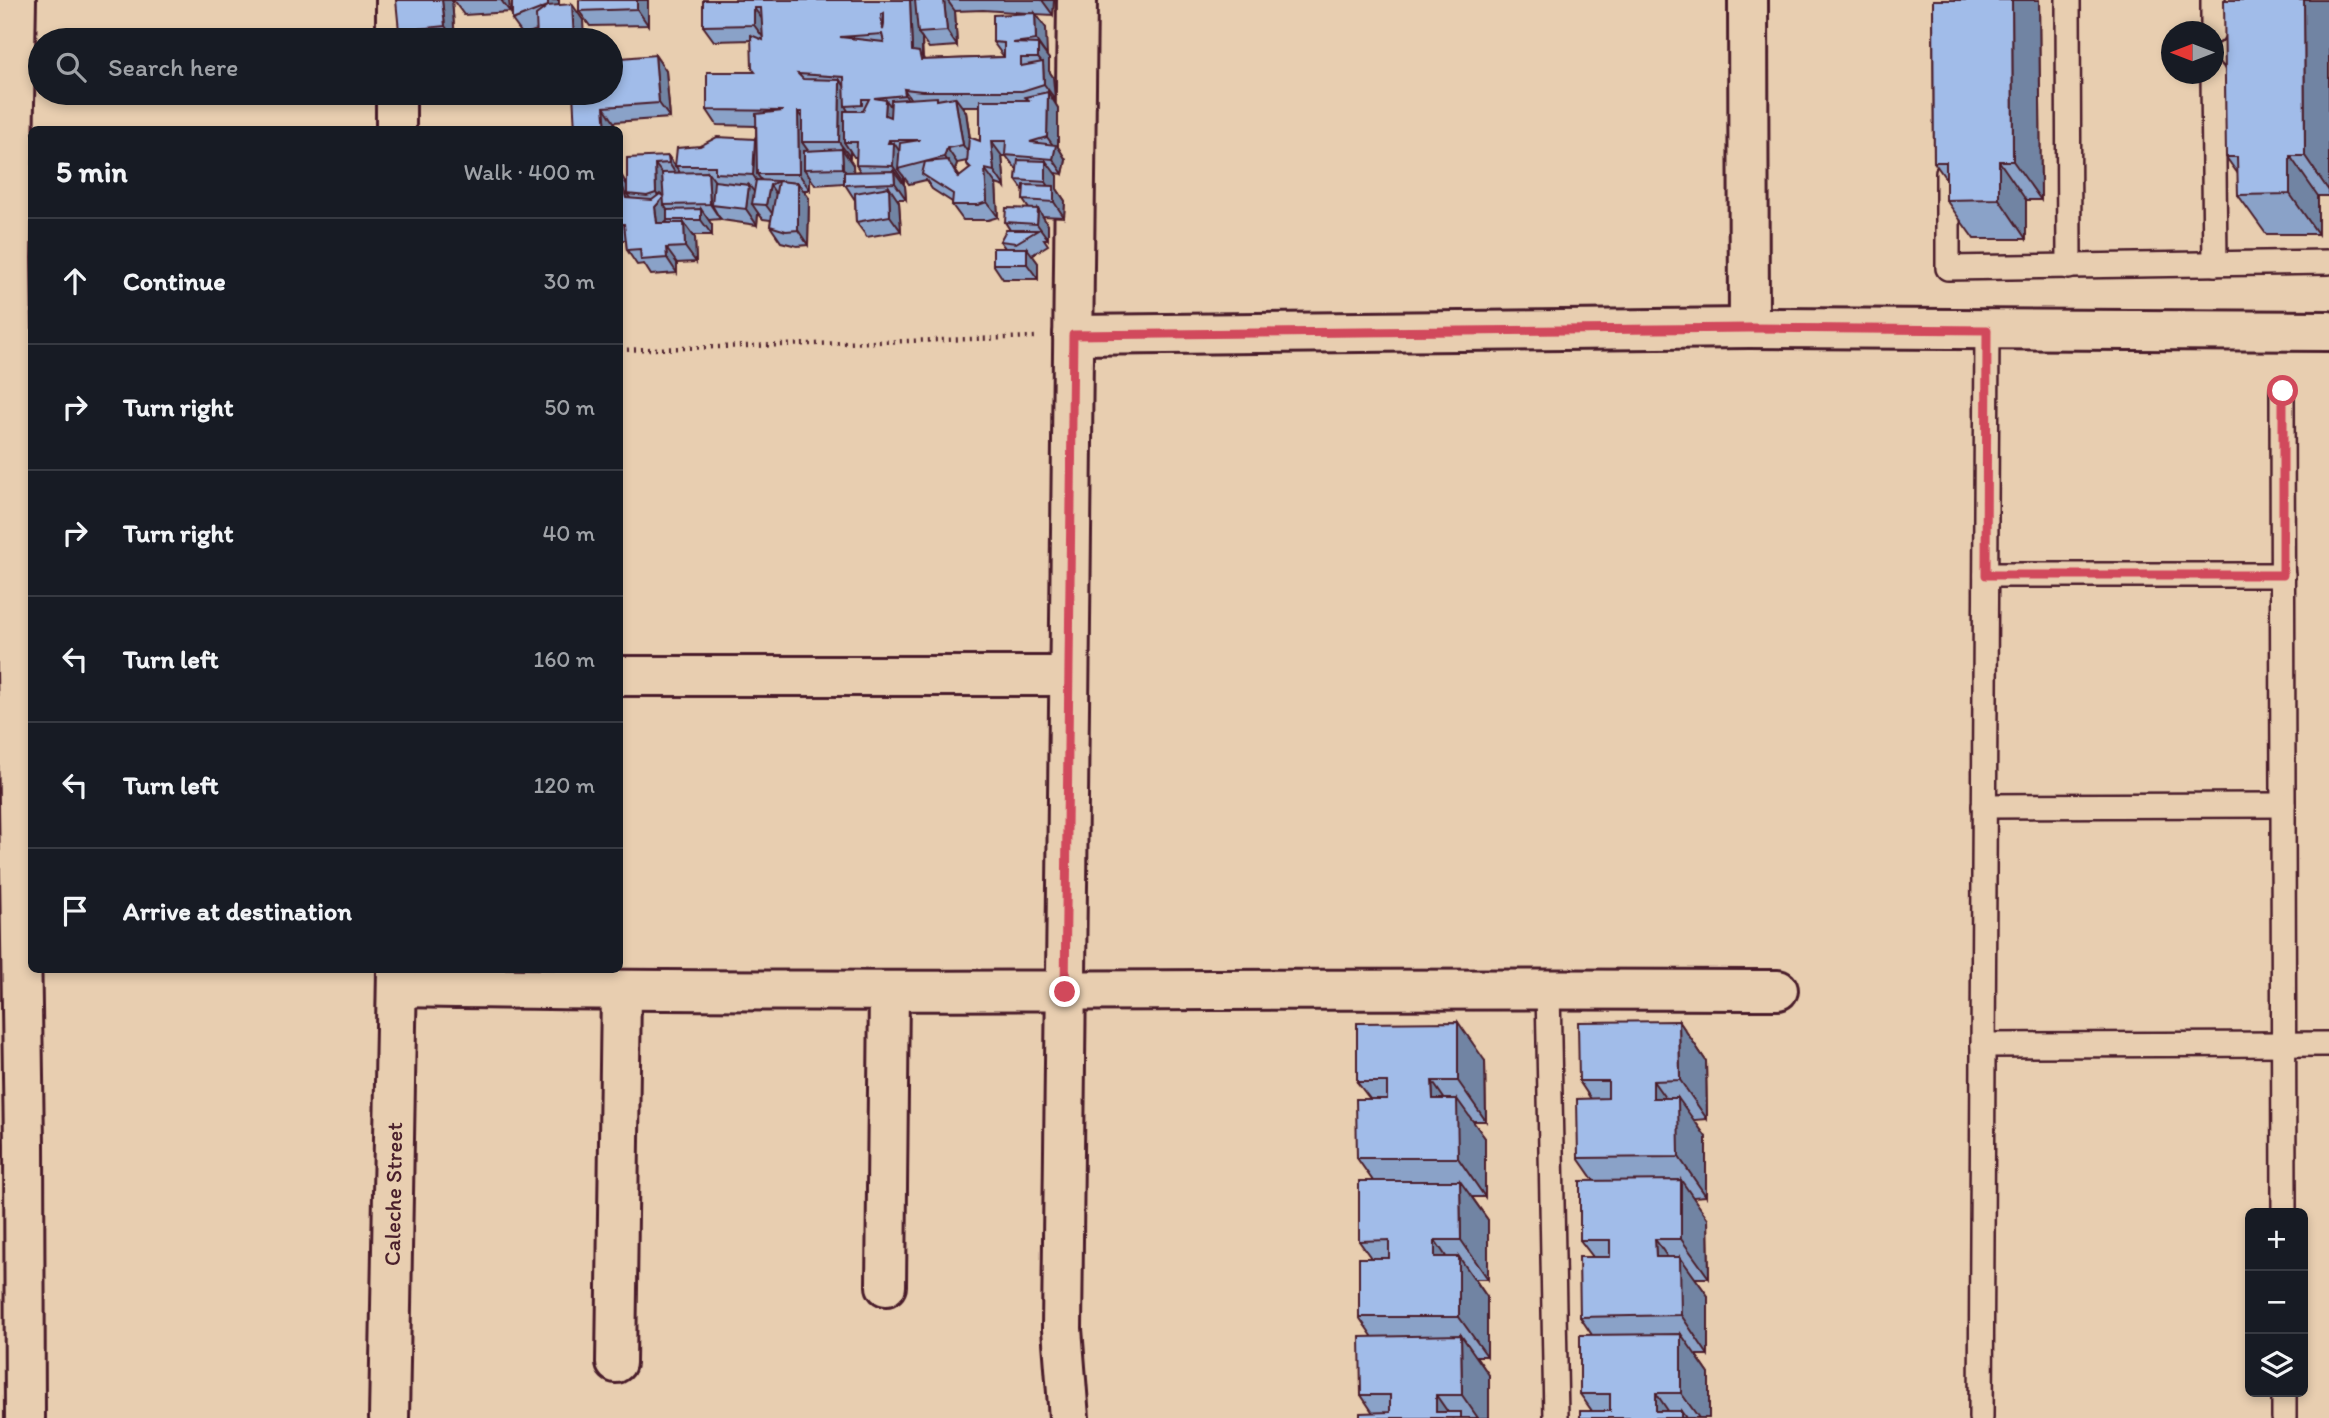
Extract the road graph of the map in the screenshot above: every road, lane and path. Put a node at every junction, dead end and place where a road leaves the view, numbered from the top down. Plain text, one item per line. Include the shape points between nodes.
1 (16, 0) edge
2 (396, 0) edge
3 (1077, 0) edge
4 (1748, 0) edge
5 (2068, 0) edge
6 (2213, 0) edge
7 (2213, 21) edge
8 (396, 28) edge
9 (2213, 84) edge
10 (396, 105) edge
11 (396, 126) edge
12 (1948, 148) edge
13 (6, 259) edge
14 (2329, 262) edge
15 (2215, 264) junction
16 (2069, 267) junction
17 (1749, 328) junction
18 (1987, 330) junction
19 (2329, 331) edge
20 (1073, 335) junction
21 (623, 350) edge
22 (2283, 391) dead end
23 (1986, 575) junction
24 (2283, 575) junction
25 (623, 676) edge
26 (1068, 676) junction
27 (17, 717) edge
28 (2283, 805) junction
29 (1984, 806) junction
30 (397, 978) edge
31 (1548, 988) junction
32 (1778, 990) dead end
33 (621, 991) junction
34 (889, 991) junction
35 (1065, 992) junction
36 (2284, 1044) junction
37 (2329, 1044) edge
38 (1983, 1045) junction
39 (12, 1145) edge
40 (2284, 1208) edge
41 (886, 1286) dead end
42 (616, 1363) dead end
43 (2284, 1397) edge
44 (25, 1418) edge
45 (389, 1418) edge
46 (1069, 1418) edge
47 (1556, 1418) edge
48 (1981, 1418) edge
49 (2284, 1418) edge

1 - 13 street
2 - 8 street
3 - 20 street
4 - 17 street
5 - 16 lane
6 - 7 lane
9 - 15 lane
10 - 11 street
12 - 16 lane via 1948,268
13 - 27 street
14 - 15 lane
15 - 16 lane
17 - 18 street
17 - 20 street
18 - 19 street
18 - 23 lane
20 - 21 path
20 - 26 street
22 - 24 lane
23 - 24 lane
23 - 29 lane
24 - 28 lane
25 - 26 street
26 - 35 street
27 - 39 street
28 - 29 lane
28 - 36 lane
29 - 38 lane
30 - 33 street
30 - 45 street, Caleche Street
31 - 32 street
31 - 35 street
31 - 47 lane
33 - 34 street
33 - 42 street
34 - 35 street
34 - 41 street
35 - 46 street via 1062,1329
36 - 37 lane
36 - 38 lane
36 - 40 lane
38 - 48 lane
39 - 44 street
43 - 49 lane

